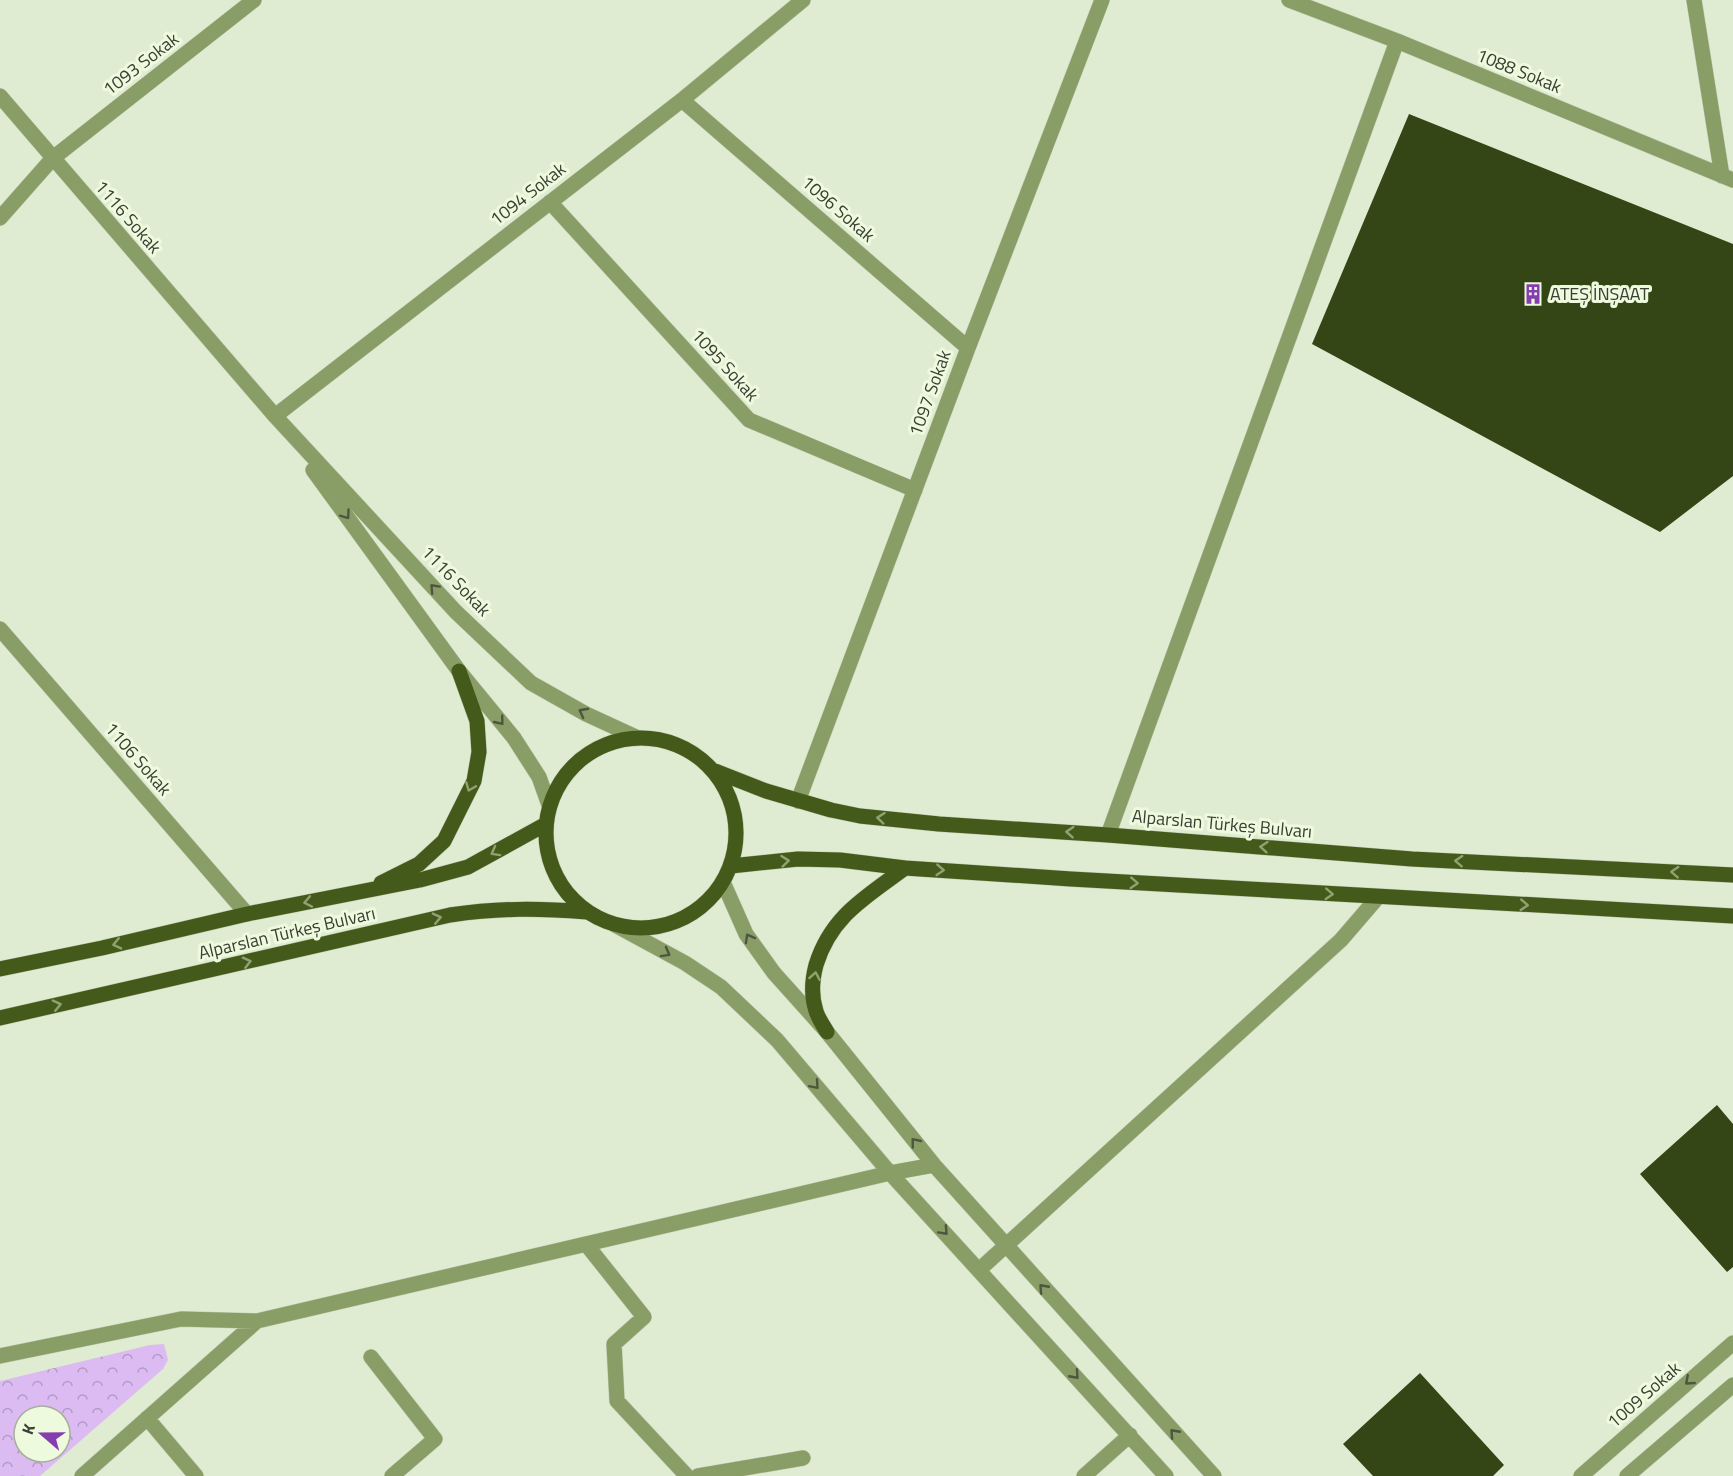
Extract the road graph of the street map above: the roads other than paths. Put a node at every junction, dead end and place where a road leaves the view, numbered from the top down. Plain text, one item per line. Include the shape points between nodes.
1 (254, 0) edge
2 (802, 0) edge
3 (1102, 0) edge
4 (1290, 0) edge
5 (1694, 0) edge
6 (1397, 41) junction
7 (0, 96) edge
8 (682, 100) junction
9 (52, 158) junction
10 (1727, 178) edge
11 (550, 202) junction
12 (0, 218) edge
13 (968, 348) junction
14 (275, 416) junction
15 (915, 490) junction
16 (0, 629) edge
17 (459, 670) junction
18 (636, 737) junction
19 (715, 771) junction
20 (798, 801) junction
21 (549, 806) junction
22 (546, 824) junction
23 (1108, 835) junction
24 (731, 866) junction
25 (905, 868) junction
26 (1733, 875) edge
27 (723, 882) junction
28 (363, 892) junction
29 (1378, 897) junction
30 (586, 912) junction
31 (247, 914) junction
32 (1733, 916) edge
33 (615, 925) junction
34 (0, 969) edge
35 (0, 1018) edge
36 (826, 1032) junction
37 (934, 1165) junction
38 (890, 1173) junction
39 (586, 1244) junction
40 (1005, 1246) junction
41 (979, 1270) junction
42 (257, 1321) junction
43 (1733, 1343) edge
44 (0, 1356) edge
45 (371, 1357) dead end
46 (1733, 1385) edge
47 (147, 1418) junction
48 (1130, 1435) junction
49 (803, 1458) dead end
50 (82, 1476) edge
51 (196, 1476) edge
52 (392, 1476) edge
53 (687, 1476) edge
54 (698, 1476) edge
55 (1084, 1476) edge
56 (1166, 1476) edge
57 (1214, 1476) edge
58 (1581, 1476) edge
59 (1627, 1476) edge

1 - 9 street, 1093 Sokak
2 - 8 street, 1094 Sokak
3 - 13 street, 1097 Sokak
4 - 6 street, 1088 Sokak
5 - 10 street
6 - 10 street, 1088 Sokak
6 - 23 street
7 - 9 street, 1116 Sokak
8 - 11 street, 1094 Sokak
8 - 13 street, 1096 Sokak
9 - 12 street, 1093 Sokak
9 - 14 street, 1116 Sokak
11 - 14 street, 1094 Sokak
11 - 15 street, 1095 Sokak via 748,420
13 - 15 street, 1097 Sokak
14 -> 17 street, 1116 Sokak
18 -> 14 street, 1116 Sokak via 585,714 531,682 456,612
15 - 20 street, 1097 Sokak
16 - 31 street, 1106 Sokak
17 -> 21 street, 1116 Sokak via 514,738 539,777
17 -> 28 main road via 477,721 479,752 474,781 444,841 419,864
18 - 19 main road, Alparslan Türkeş Bulvarı via 658,738 679,745
18 - 21 main road, Alparslan Türkeş Bulvarı via 607,743 582,758 562,779
19 - 20 main road, Alparslan Türkeş Bulvarı
19 - 24 main road, Alparslan Türkeş Bulvarı via 728,792 735,816 736,842
23 -> 20 main road, Alparslan Türkeş Bulvarı via 860,816
21 - 22 main road, Alparslan Türkeş Bulvarı
22 -> 28 main road, Alparslan Türkeş Bulvarı via 468,867
22 - 30 main road, Alparslan Türkeş Bulvarı via 547,849 554,873 568,895
26 -> 23 main road, Alparslan Türkeş Bulvarı via 1412,859
24 -> 25 main road via 798,859
24 - 27 main road, Alparslan Türkeş Bulvarı
25 -> 29 main road
36 -> 25 main road via 816,1012 812,981 824,944 846,914
27 - 33 main road, Alparslan Türkeş Bulvarı via 703,906 676,922 646,929
36 -> 27 street via 758,953
28 -> 31 main road, Alparslan Türkeş Bulvarı
29 -> 32 main road
29 - 40 street via 1341,940
30 - 33 main road, Alparslan Türkeş Bulvarı
35 -> 30 main road, Alparslan Türkeş Bulvarı via 450,915 529,908
31 -> 34 main road, Alparslan Türkeş Bulvarı
33 -> 38 street via 721,987 777,1040
37 -> 36 street
37 - 38 street
37 - 40 street
38 - 39 street
38 -> 41 street
39 - 42 street
39 - 53 street via 644,1317 614,1344 617,1401
40 - 41 street
57 -> 40 street
41 -> 48 street
42 - 44 street via 181,1319
42 - 47 street
43 -> 58 street, 1009 Sokak
45 - 52 street via 435,1439
46 - 59 street
47 - 50 street
47 - 51 street
48 - 55 street
48 - 56 street
49 - 54 street

